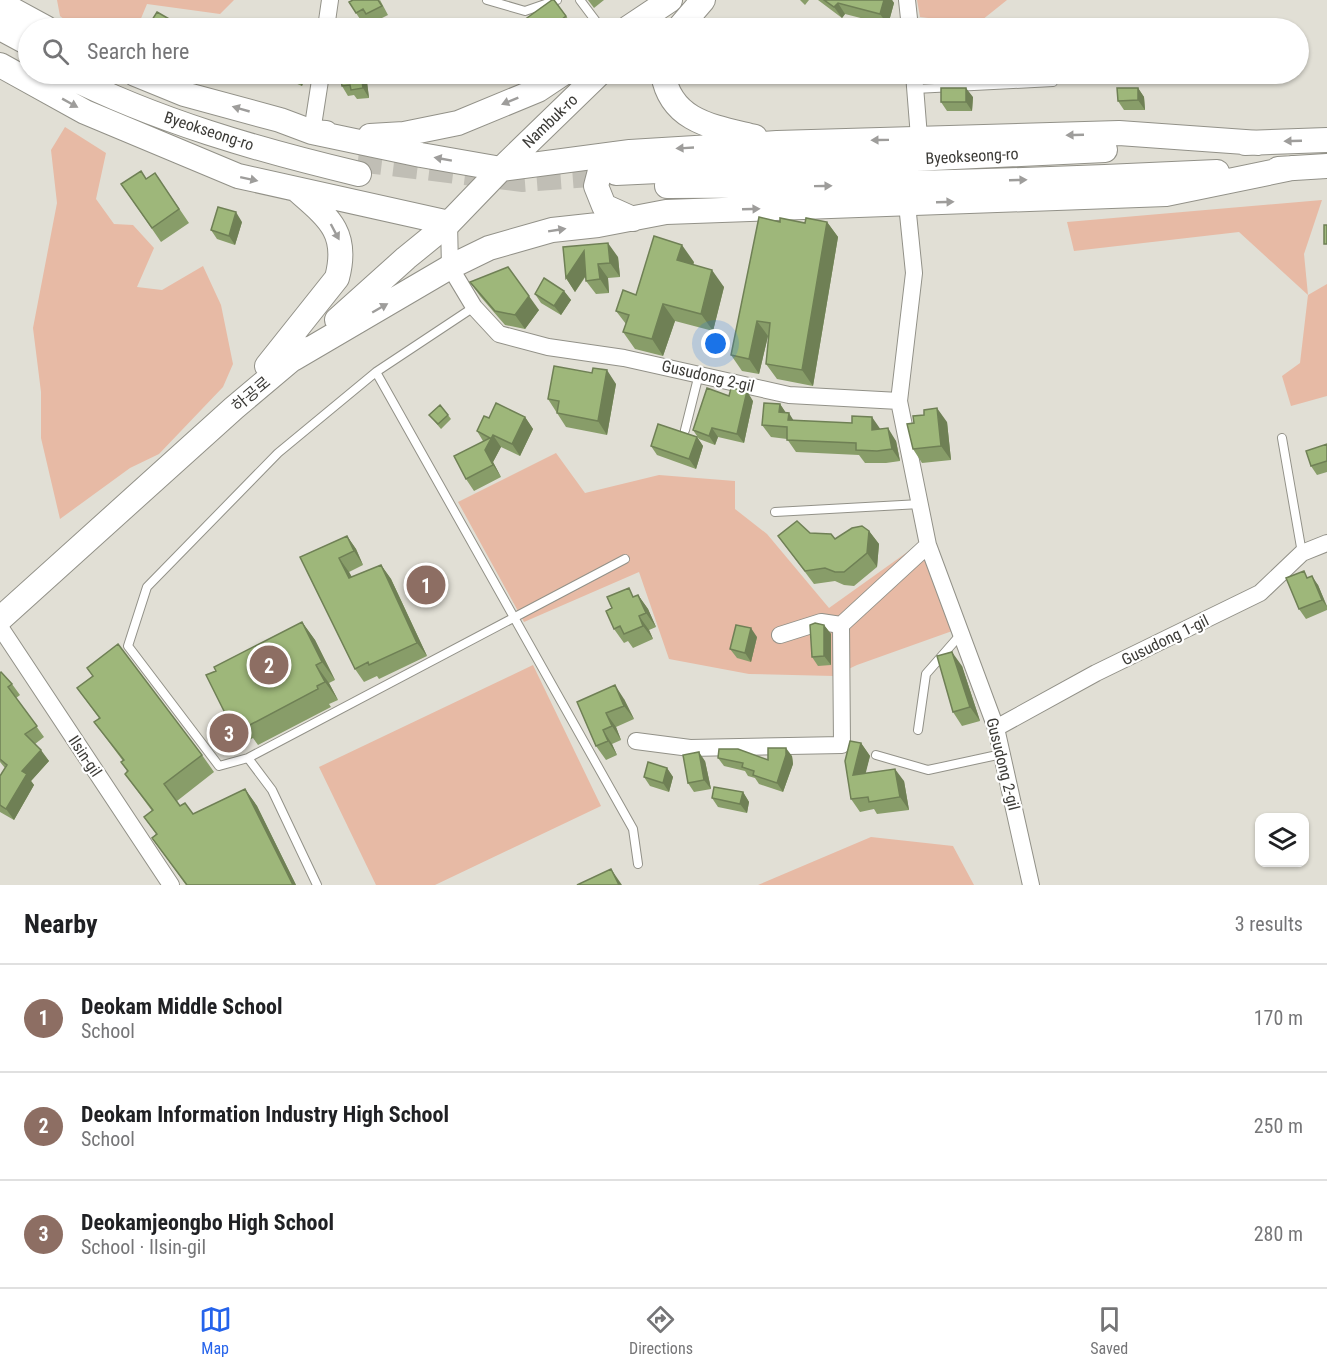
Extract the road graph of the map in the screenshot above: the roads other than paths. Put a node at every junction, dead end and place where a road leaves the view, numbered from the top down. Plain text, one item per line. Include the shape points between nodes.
1 (330, 0) edge
2 (487, 0) edge
3 (557, 0) edge
4 (580, 0) edge
5 (670, 0) edge
6 (675, 0) edge
7 (703, 0) edge
8 (907, 0) edge
9 (0, 3) edge
10 (28, 18) edge
11 (327, 18) edge
12 (594, 18) edge
13 (643, 18) edge
14 (656, 18) edge
15 (688, 18) edge
16 (909, 18) edge
17 (0, 28) edge
18 (18, 38) edge
19 (0, 41) edge
20 (18, 50) edge
21 (0, 65) edge
22 (18, 75) edge
23 (34, 84) edge
24 (86, 84) edge
25 (118, 84) edge
26 (160, 84) edge
27 (319, 84) edge
28 (547, 84) edge
29 (589, 84) edge
30 (665, 84) edge
31 (915, 84) edge
32 (312, 132) junction
33 (916, 140) junction
34 (1327, 140) edge
35 (777, 143) junction
36 (1259, 143) junction
37 (360, 159) junction
38 (1327, 166) edge
39 (1292, 168) junction
40 (501, 169) junction
41 (616, 171) junction
42 (296, 189) junction
43 (358, 203) junction
44 (907, 204) junction
45 (633, 219) junction
46 (449, 223) junction
47 (450, 267) junction
48 (474, 307) junction
49 (293, 358) junction
50 (376, 372) junction
51 (699, 374) junction
52 (899, 401) junction
53 (234, 408) junction
54 (685, 430) edge
55 (1282, 438) dead end
56 (920, 504) junction
57 (776, 512) dead end
58 (1327, 543) edge
59 (928, 545) junction
60 (1302, 553) junction
61 (625, 558) dead end
62 (514, 618) junction
63 (0, 619) edge
64 (841, 625) junction
65 (0, 627) edge
66 (962, 634) junction
67 (780, 635) dead end
68 (996, 728) junction
69 (918, 730) dead end
70 (636, 741) dead end
71 (1002, 754) junction
72 (876, 755) dead end
73 (248, 758) junction
74 (638, 864) dead end
75 (171, 885) edge
76 (317, 885) edge
77 (1030, 885) edge

1 - 11 street
2 - 3 lane via 525,11
4 - 12 lane
5 - 13 main road
6 - 14 main road
7 - 15 main road
8 - 16 street
9 - 10 main road
17 - 18 main road
19 - 20 main road
21 -> 22 main road
23 -> 42 main road via 85,112 172,150 238,176
24 - 37 main road, Byeokseong-ro via 214,136
25 - 37 main road, Byeokseong-ro via 153,100 280,142
32 -> 26 main road
27 - 32 street
28 -> 32 main road via 458,123 404,134
29 - 40 main road, Nambuk-ro
30 - 35 main road via 678,107 697,122
31 - 33 street, Byeokseong-ro via 919,137
32 - 37 main road
33 -> 35 main road
36 -> 33 main road via 1119,133
34 -> 36 main road, Byeokseong-ro
35 -> 41 main road
36 - 41 main road, Byeokseong-ro
40 -> 37 main road via 421,155
37 - 43 main road via 373,155 375,176
38 - 39 main road, Byeokseong-ro
41 -> 39 main road, Byeokseong-ro via 816,186
44 -> 39 main road via 1167,195
40 - 41 main road
40 - 46 main road, 하공로
41 - 45 main road via 602,163 596,186 604,206
42 - 43 main road
42 -> 53 main road via 333,226 340,240 341,266 337,278
43 - 46 main road
45 -> 44 main road via 666,212
44 - 52 street via 914,273
47 -> 45 main road via 489,248 552,230
46 - 47 street, Gusudong 2-gil
46 - 49 main road, 하공로
47 - 48 street, Gusudong 2-gil
49 -> 47 main road
48 - 50 lane
48 - 51 street, Gusudong 2-gil via 499,334 548,347
49 - 53 main road, 하공로
50 - 62 lane
50 - 73 lane via 278,453 147,586 128,646 219,766
51 - 52 street, Gusudong 2-gil via 789,395
51 - 54 lane
52 - 56 street, Gusudong 2-gil
53 - 63 main road, 하공로
55 - 60 lane
56 - 57 lane
56 - 59 street, Gusudong 2-gil
58 - 60 street, Gusudong 1-gil
59 - 64 street
59 - 66 street, Gusudong 2-gil
60 - 68 street, Gusudong 1-gil via 1260,593 1096,673
61 - 62 lane
62 - 73 lane
62 - 74 lane via 633,829
64 - 67 street via 821,622
64 - 70 street via 842,745 690,748
65 - 75 street, Ilsin-gil
66 - 68 street, Gusudong 2-gil
66 - 69 lane via 926,674
68 - 71 street, Gusudong 2-gil
71 - 72 lane via 928,770
71 - 77 street, Gusudong 2-gil
73 - 76 lane via 272,790

